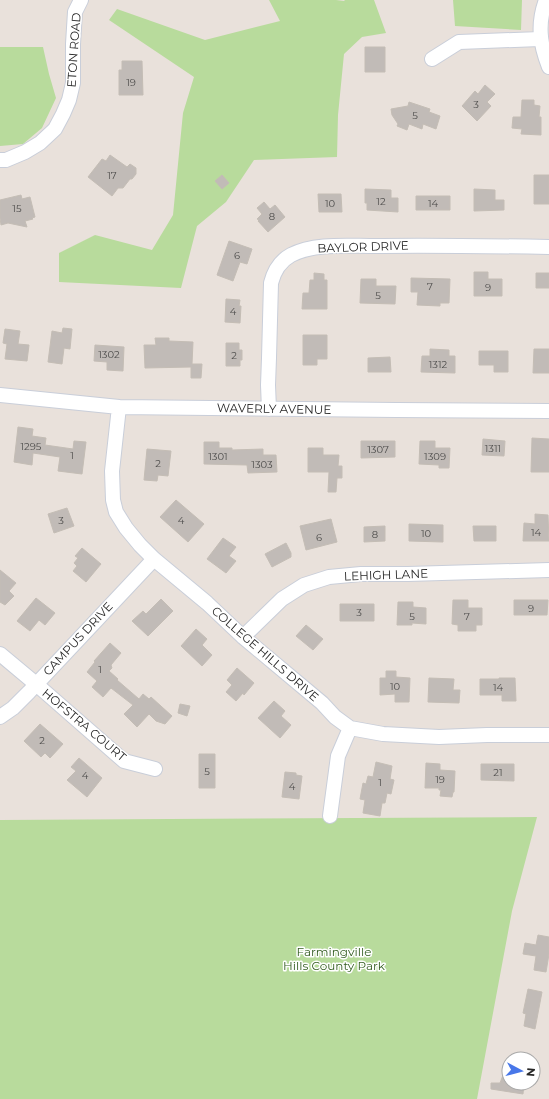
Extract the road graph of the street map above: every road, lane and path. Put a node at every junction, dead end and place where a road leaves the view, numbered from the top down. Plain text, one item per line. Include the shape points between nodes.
1 (81, 0) edge
2 (546, 0) edge
3 (540, 39) junction
4 (432, 59) dead end
5 (549, 67) edge
6 (0, 160) edge
7 (549, 247) edge
8 (0, 395) edge
9 (119, 407) junction
10 (269, 409) junction
11 (549, 411) edge
12 (154, 559) junction
13 (549, 570) edge
14 (243, 637) junction
15 (0, 654) edge
16 (36, 684) junction
17 (0, 717) edge
18 (350, 728) junction
19 (549, 735) edge
20 (155, 769) dead end
21 (330, 816) dead end

1 - 6 street, ETON ROAD via 75,12 73,83 70,100 63,114 55,129 40,144 6,160
2 - 3 street
3 - 4 street via 460,42
3 - 5 street
7 - 10 street, BAYLOR DRIVE via 319,247 291,255 279,264 273,273 271,283
8 - 9 street, WAVERLY AVENUE
9 - 10 street, WAVERLY AVENUE
9 - 12 street, COLLEGE HILLS DRIVE via 112,470 113,500 116,512 126,528
10 - 11 street, WAVERLY AVENUE
12 - 14 street, COLLEGE HILLS DRIVE
12 - 16 street, CAMPUS DRIVE
13 - 14 street, LEHIGH LANE via 329,577 304,585 282,600
14 - 18 street, COLLEGE HILLS DRIVE
15 - 16 street, HOFSTRA COURT
16 - 17 street, CAMPUS DRIVE via 13,708
16 - 20 street, HOFSTRA COURT via 124,762
18 - 19 street, COLLEGE HILLS DRIVE via 383,734 439,738
18 - 21 street via 338,756

